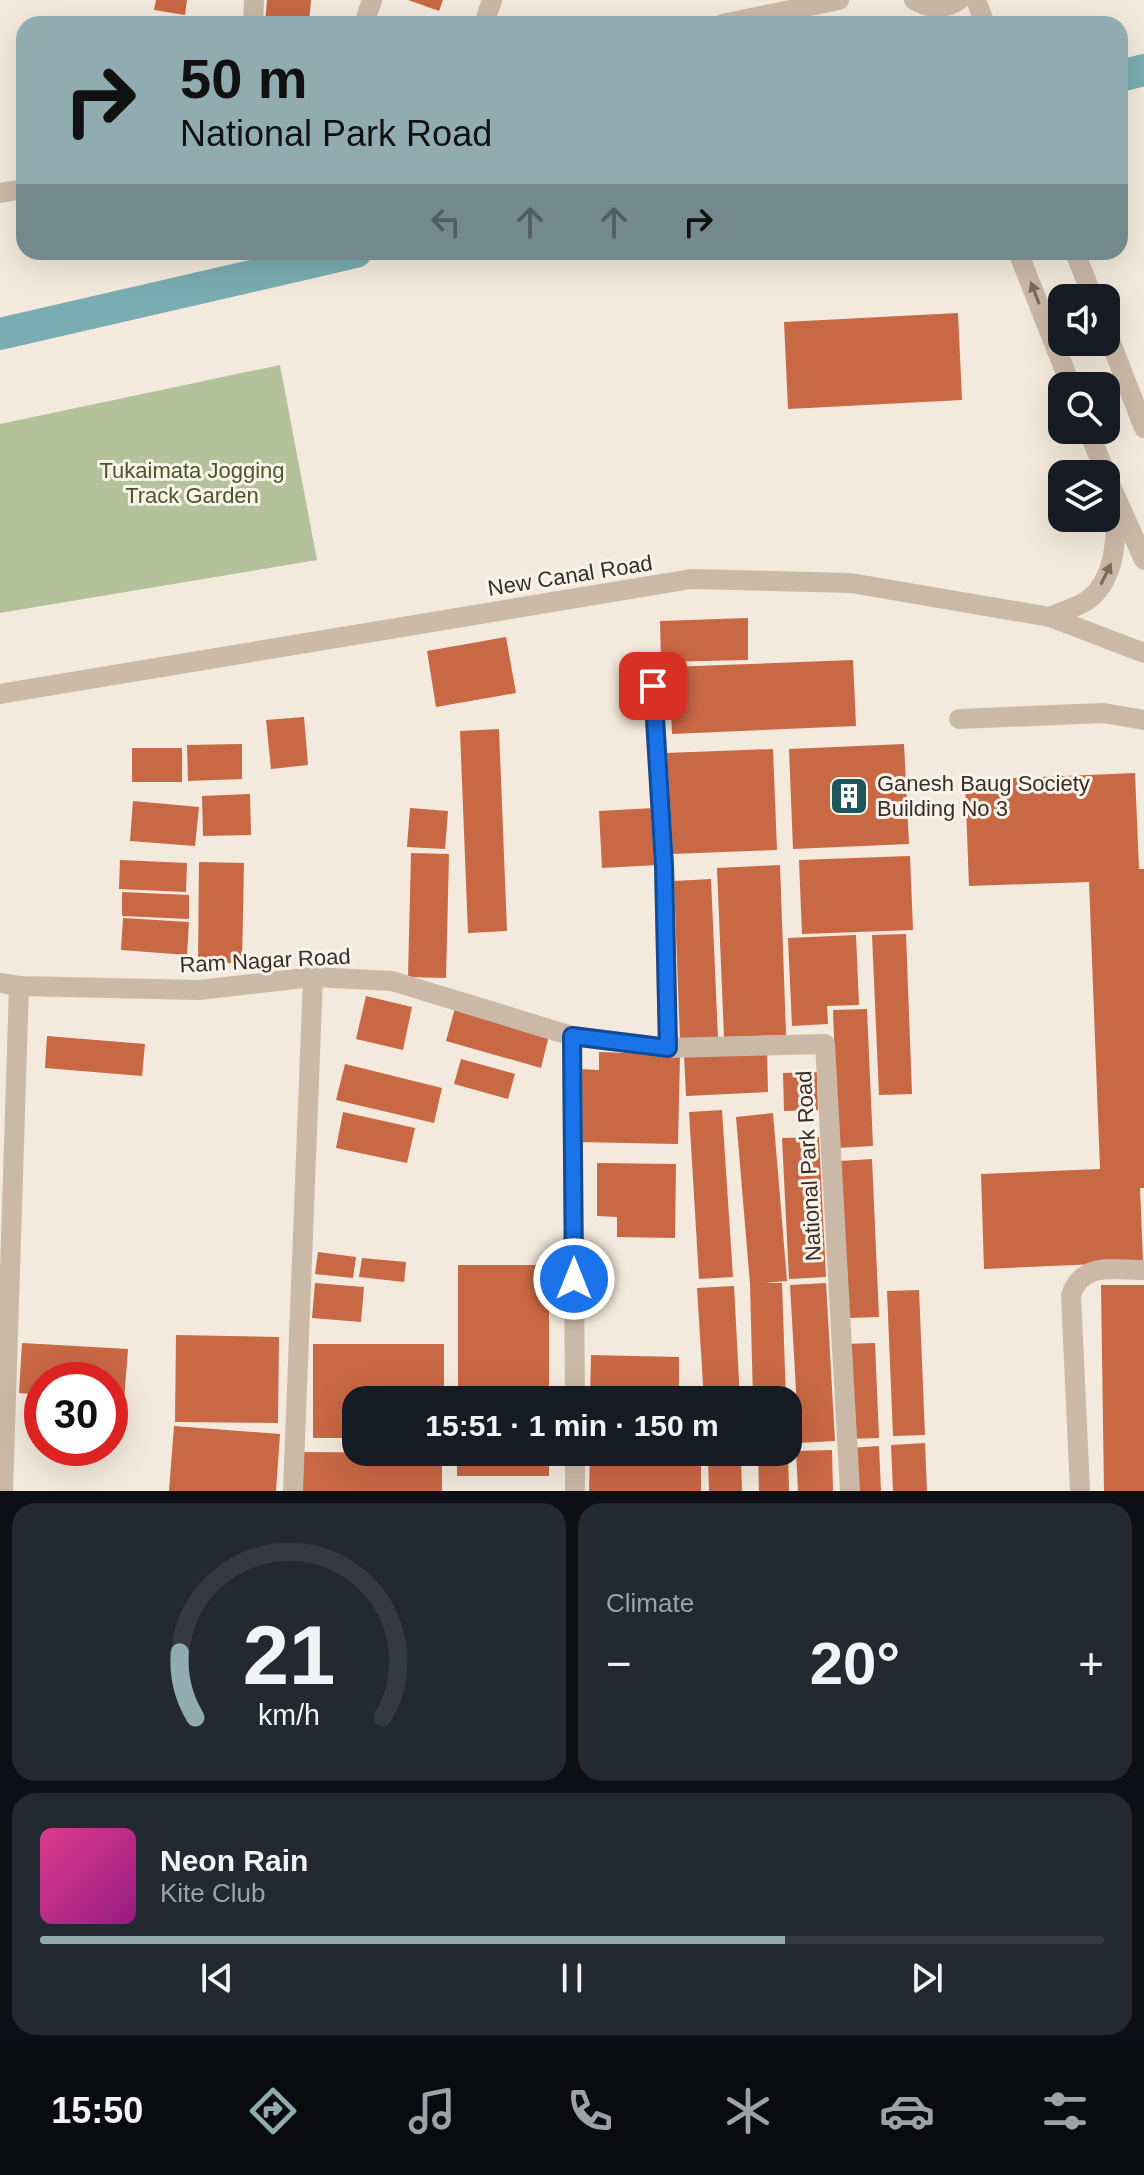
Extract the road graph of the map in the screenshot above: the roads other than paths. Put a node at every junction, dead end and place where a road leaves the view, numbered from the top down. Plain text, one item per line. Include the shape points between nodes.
1 (829, 0) edge
2 (959, 0) edge
3 (916, 1) edge
4 (768, 7) edge
5 (744, 16) edge
6 (1021, 260) edge
7 (1078, 260) edge
8 (1088, 284) edge
9 (1116, 356) edge
10 (1065, 372) edge
11 (1144, 428) edge
12 (1120, 508) edge
13 (1116, 532) edge
14 (1144, 560) edge
15 (1050, 617) junction
16 (1144, 653) edge
17 (653, 686) dead end
18 (0, 694) edge
19 (959, 719) dead end
20 (1144, 720) edge
21 (313, 977) junction
22 (10, 984) edge
23 (572, 1036) junction
24 (668, 1048) junction
25 (1144, 1270) edge
26 (575, 1386) edge
27 (575, 1466) edge
28 (3, 1491) edge
29 (293, 1491) edge
30 (575, 1491) edge
31 (850, 1491) edge
32 (1080, 1491) edge

1 - 4 street
2 - 3 street via 942,7
4 - 5 street
10 -> 6 street
7 - 8 street
9 - 11 street
12 - 14 street
15 -> 13 street via 1086,601 1104,582
15 - 16 street, New Canal Road
15 - 18 street, New Canal Road via 851,583 691,579
17 - 24 street
19 - 20 street via 1103,713
21 - 22 street, Ram Nagar Road via 199,990
21 - 23 street, Ram Nagar Road via 392,981
21 - 29 street
22 - 28 street
23 - 24 street, National Park Road
23 - 26 street
24 - 31 street, National Park Road via 825,1044
25 - 32 street via 1089,1271 1076,1279 1071,1295
27 - 30 street

